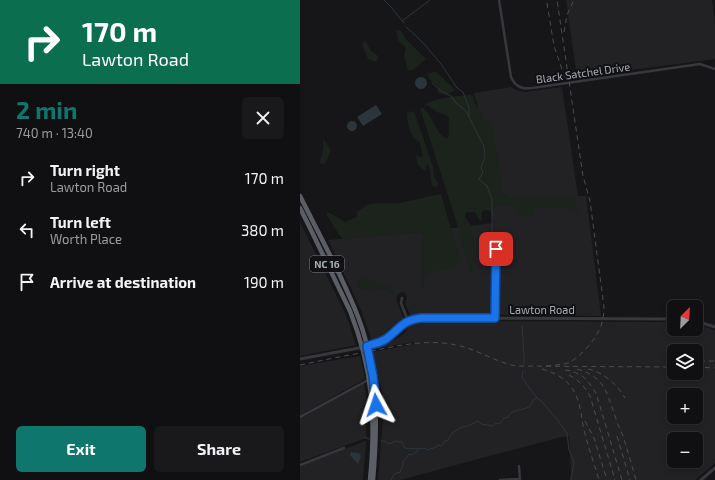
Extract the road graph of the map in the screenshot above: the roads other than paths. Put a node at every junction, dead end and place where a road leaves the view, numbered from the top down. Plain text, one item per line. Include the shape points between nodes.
1 (499, 0) edge
2 (715, 69) edge
3 (300, 196) edge
4 (300, 208) edge
5 (496, 249) dead end
6 (402, 298) dead end
7 (495, 318) junction
8 (667, 319) edge
9 (408, 321) junction
10 (703, 323) edge
11 (715, 327) edge
12 (364, 347) junction
13 (300, 359) edge
14 (371, 378) junction
15 (300, 417) edge
16 (344, 448) dead end
17 (300, 465) edge
18 (519, 466) dead end
19 (715, 468) edge
20 (520, 479) edge
21 (370, 480) edge
22 (373, 480) edge
23 (500, 480) edge
24 (701, 480) edge

1 - 2 street, Black Satchel Drive via 511,77 520,88 539,88 700,64
3 - 12 highway, NC 16 via 349,295 358,318
4 - 12 highway, NC 16 via 350,311
5 - 7 street
6 - 9 street via 401,303
7 - 8 street, Lawton Road
7 - 9 street, Lawton Road via 422,318
9 - 12 street, Lawton Road via 385,339
10 - 11 street
12 - 13 street, Lawton Road
12 - 14 highway, NC 16
14 - 15 street
14 - 21 highway, NC 16 via 373,449
14 - 22 highway, NC 16 via 376,400 377,424
16 - 17 street
18 - 20 street
19 - 24 street
20 - 23 street

